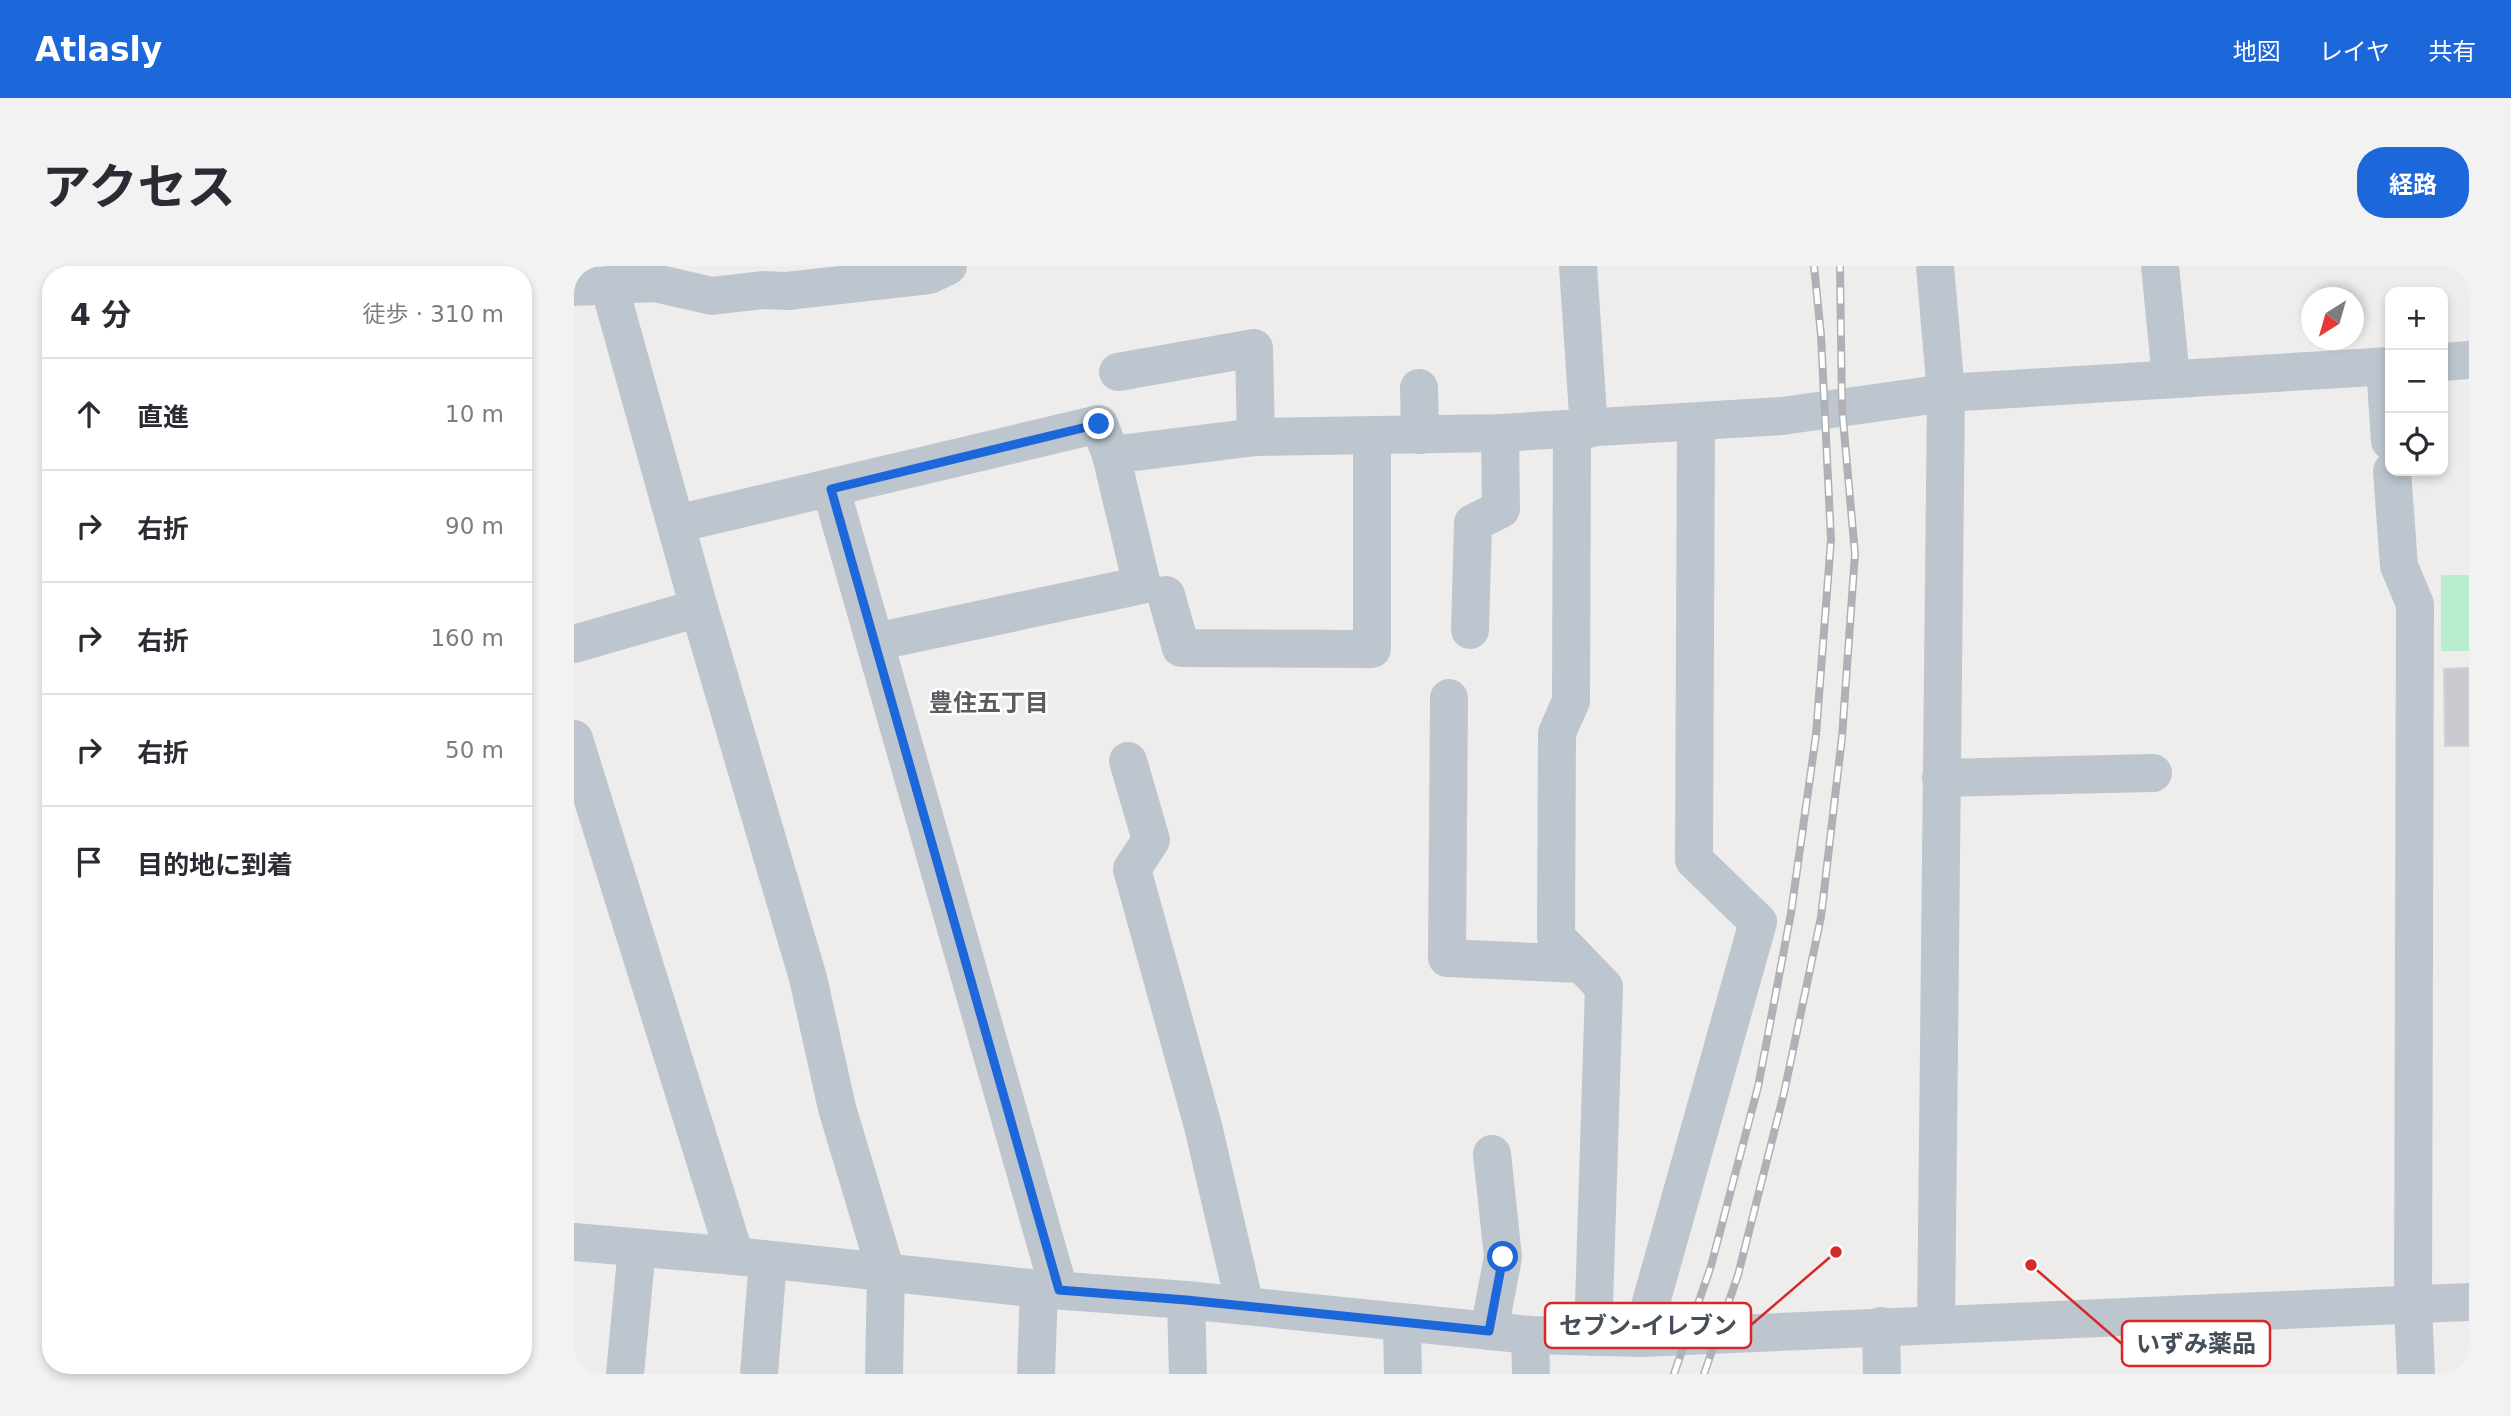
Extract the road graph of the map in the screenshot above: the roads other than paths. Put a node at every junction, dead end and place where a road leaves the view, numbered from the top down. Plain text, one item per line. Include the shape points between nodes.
1 (948, 266) edge
2 (1578, 266) edge
3 (1935, 266) edge
4 (2160, 266) edge
5 (591, 286) edge
6 (2469, 360) edge
7 (2448, 362) edge
8 (2385, 366) edge
9 (1118, 372) dead end
10 (2171, 378) junction
11 (1419, 388) dead end
12 (1946, 393) junction
13 (1696, 422) junction
14 (1580, 429) junction
15 (1500, 433) junction
16 (1420, 435) junction
17 (1372, 436) junction
18 (1256, 437) junction
19 (1111, 455) junction
20 (2392, 476) edge
21 (831, 489) junction
22 (676, 524) junction
23 (1166, 595) dead end
24 (699, 608) junction
25 (1470, 629) dead end
26 (875, 642) junction
27 (574, 644) edge
28 (1449, 698) dead end
29 (574, 739) edge
30 (1128, 761) dead end
31 (2153, 773) dead end
32 (1941, 778) junction
33 (1581, 964) junction
34 (1492, 1154) dead end
35 (574, 1242) edge
36 (637, 1248) junction
37 (751, 1258) junction
38 (886, 1272) junction
39 (1049, 1290) junction
40 (1186, 1300) junction
41 (2469, 1302) edge
42 (2413, 1305) junction
43 (1245, 1306) junction
44 (1402, 1323) junction
45 (1936, 1325) junction
46 (1881, 1326) junction
47 (1489, 1331) junction
48 (1530, 1335) junction
49 (1593, 1338) junction
50 (1641, 1338) junction
51 (625, 1374) edge
52 (759, 1374) edge
53 (884, 1374) edge
54 (1036, 1374) edge
55 (1188, 1374) edge
56 (1403, 1374) edge
57 (1531, 1374) edge
58 (1882, 1374) edge
59 (2416, 1374) edge

1 - 5 street via 929,275 712,296 655,283
2 - 14 street
3 - 12 street
4 - 10 street
5 - 22 street
6 - 7 street
8 - 10 street
9 - 18 street via 1254,348
10 - 12 street
11 - 16 street
12 - 13 street via 1782,416
12 - 32 street
13 - 14 street
13 - 50 street via 1694,860 1758,922
14 - 15 street
14 - 33 street via 1571,701 1557,733 1556,937
15 - 16 street
15 - 25 street via 1501,509 1473,523
16 - 17 street
17 - 18 street
17 - 23 street via 1372,649 1181,648
18 - 19 street
19 - 21 street via 1099,424
19 - 26 street via 1142,585
20 - 42 street via 2399,566 2415,604
21 - 22 street
21 - 26 street
22 - 24 street
24 - 27 street
24 - 38 street via 808,978 837,1108
26 - 39 street
28 - 33 street via 1447,958
29 - 37 street
30 - 43 street via 1151,840 1132,869 1203,1126
31 - 32 street
32 - 45 street
33 - 49 street via 1604,987
34 - 47 street via 1503,1257
35 - 36 street
36 - 37 street
36 - 51 street
37 - 38 street
37 - 52 street
38 - 39 street
38 - 53 street
39 - 40 street
39 - 54 street
40 - 43 street
40 - 55 street
41 - 42 street
42 - 45 street
42 - 59 street
43 - 44 street
44 - 47 street
44 - 56 street
45 - 46 street
46 - 50 street
46 - 58 street
47 - 48 street
48 - 49 street
48 - 57 street
49 - 50 street

